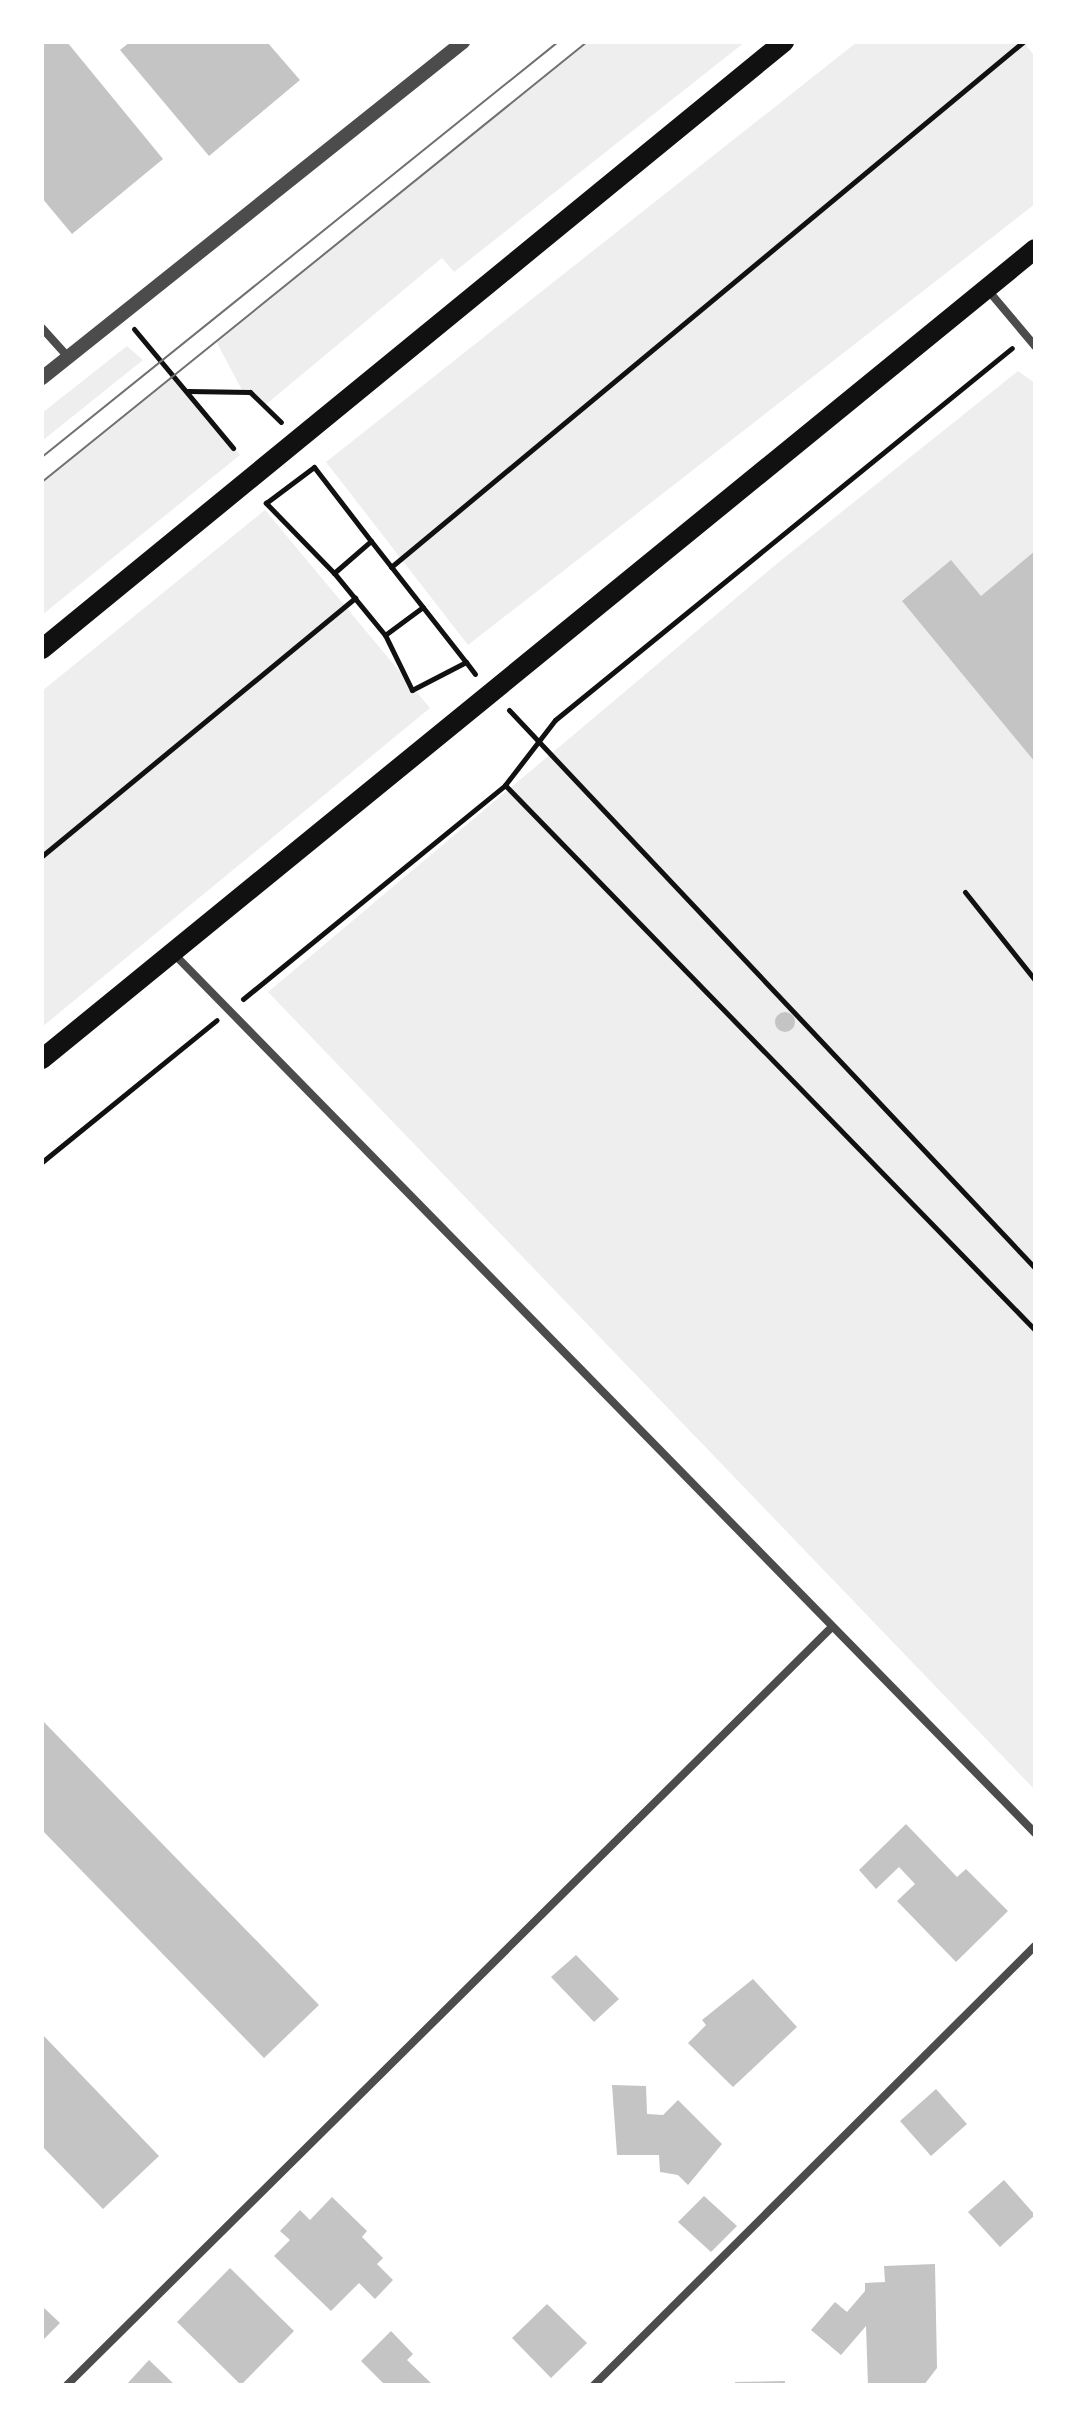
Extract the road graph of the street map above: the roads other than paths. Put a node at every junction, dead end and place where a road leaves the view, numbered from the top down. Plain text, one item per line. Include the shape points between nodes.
1 (463, 42) edge
2 (784, 42) edge
3 (1035, 249) edge
4 (987, 289) junction
5 (42, 328) edge
6 (1035, 346) edge
7 (68, 357) junction
8 (42, 378) edge
9 (42, 649) edge
10 (172, 952) junction
11 (42, 1059) edge
12 (832, 1627) junction
13 (1035, 1833) edge
14 (1035, 1946) edge
15 (67, 2385) edge
16 (594, 2385) edge

1 - 7 street
2 - 9 main road
3 - 4 main road
4 - 6 street via 1023,338
4 - 10 main road
5 - 7 street
7 - 8 street
10 - 11 main road
10 - 12 street via 226,1013
12 - 13 street
12 - 15 street
14 - 16 street

